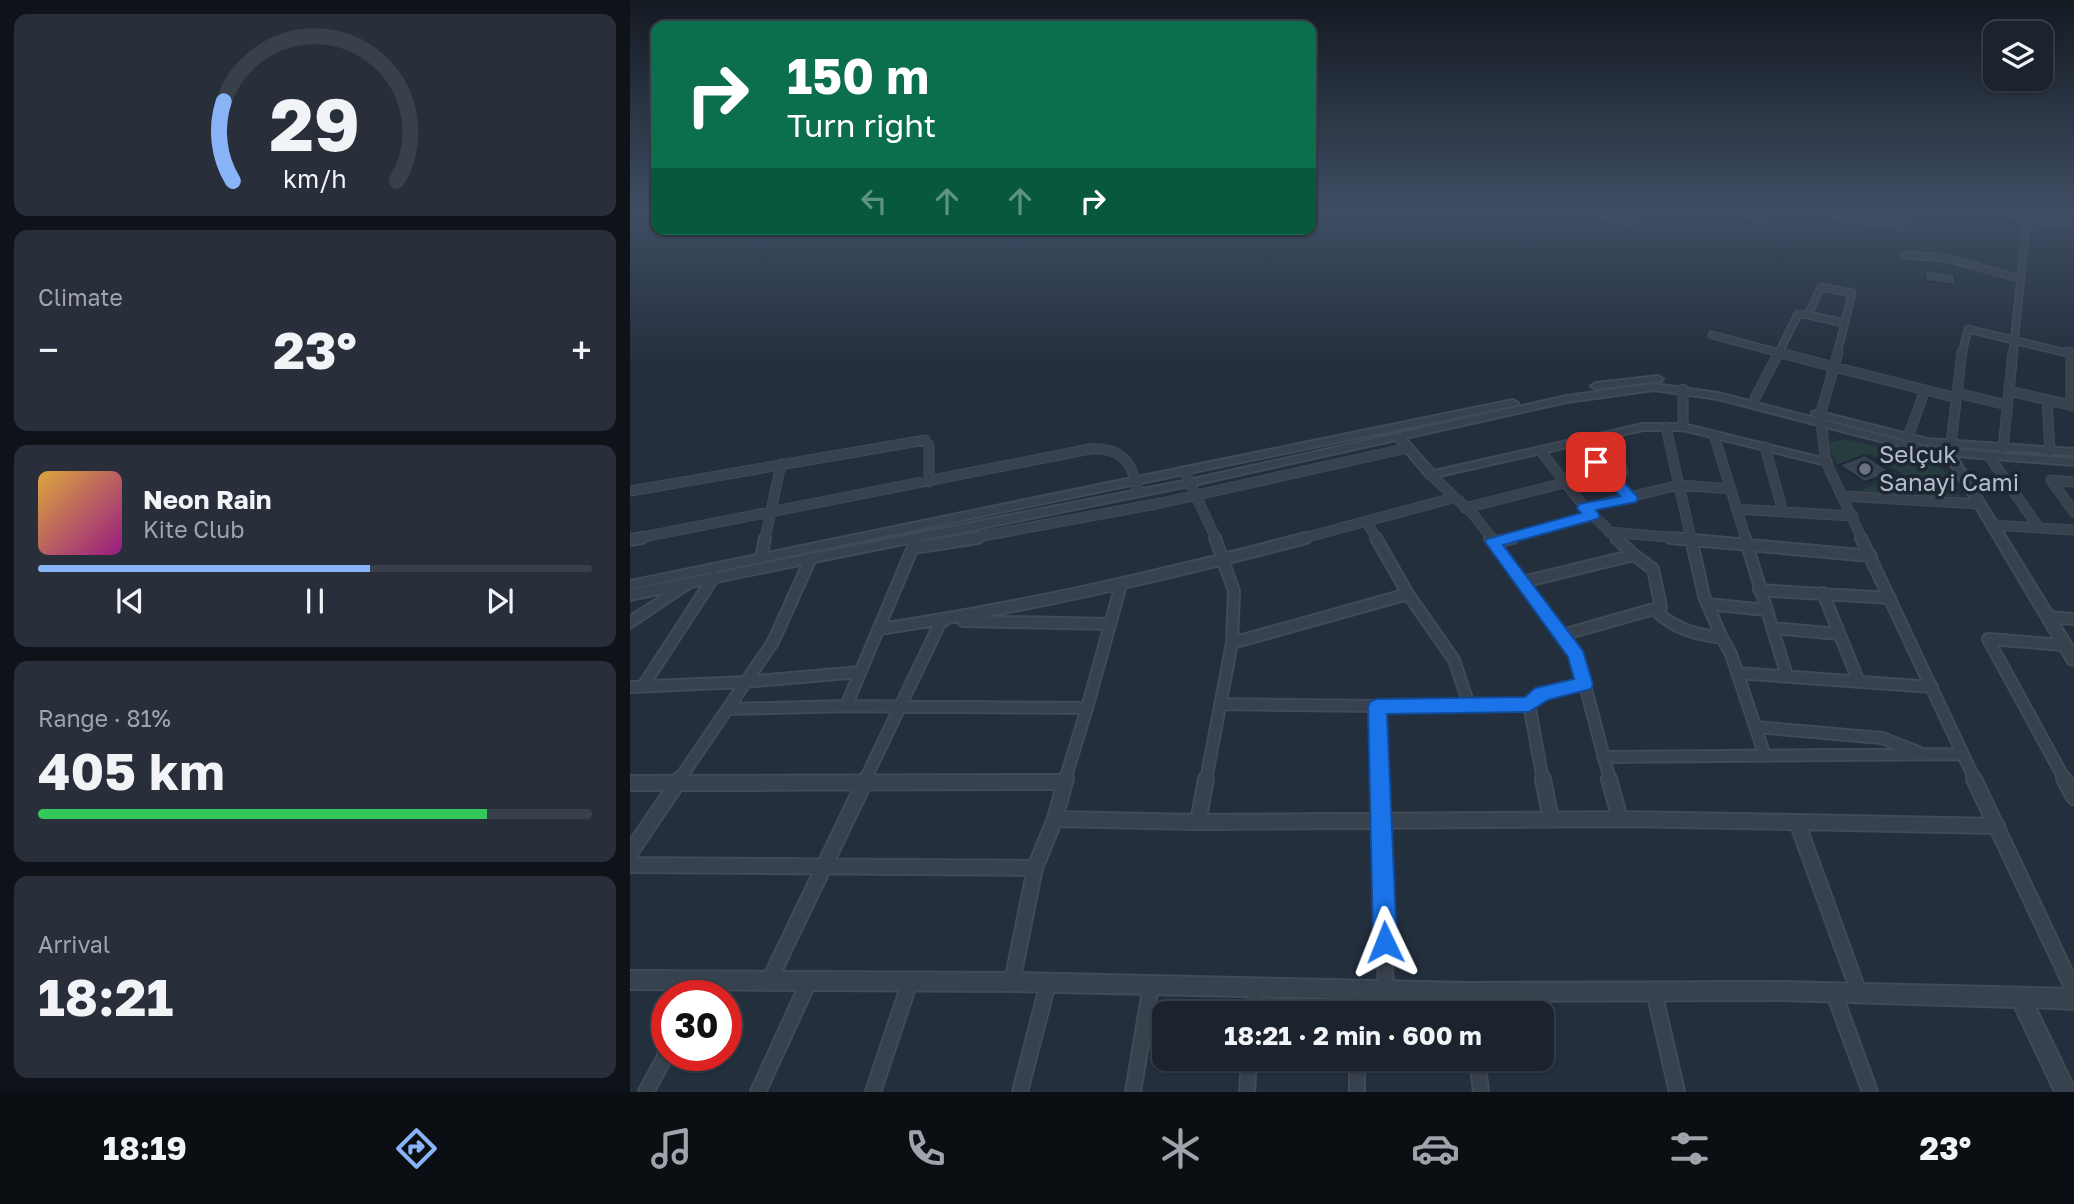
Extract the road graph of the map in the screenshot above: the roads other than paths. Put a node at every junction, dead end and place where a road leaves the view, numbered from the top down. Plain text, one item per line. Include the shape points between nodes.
1 (1956, 261) edge
2 (2023, 261) edge
3 (2021, 279) junction
4 (1808, 315) junction
5 (1844, 323) junction
6 (1712, 335) dead end
7 (2014, 340) junction
8 (1778, 353) junction
9 (1834, 367) junction
10 (1682, 390) junction
11 (1925, 390) junction
12 (2009, 391) junction
13 (1957, 396) junction
14 (1755, 398) junction
15 (2047, 400) junction
16 (2007, 405) junction
17 (2073, 406) edge
18 (1820, 419) junction
19 (1666, 427) junction
20 (1683, 427) junction
21 (1614, 433) junction
22 (1714, 435) junction
23 (1398, 436) junction
24 (1909, 437) junction
25 (1577, 442) junction
26 (1765, 447) junction
27 (1408, 448) junction
28 (1950, 448) junction
29 (2003, 448) junction
30 (1540, 450) junction
31 (2050, 451) junction
32 (2074, 452) edge
33 (1989, 456) junction
34 (1826, 462) junction
35 (2074, 462) edge
36 (780, 464) junction
37 (1431, 475) junction
38 (1187, 477) junction
39 (929, 482) junction
40 (1615, 482) junction
41 (2074, 482) edge
42 (1564, 483) junction
43 (1679, 485) junction
44 (1137, 486) junction
45 (1730, 489) junction
46 (630, 491) edge
47 (1843, 496) junction
48 (1196, 498) junction
49 (1453, 498) junction
50 (1630, 498) junction
51 (1980, 504) junction
52 (1465, 508) junction
53 (1736, 509) junction
54 (1588, 512) junction
55 (1783, 512) junction
56 (2074, 512) edge
57 (771, 513) junction
58 (1853, 516) junction
59 (1366, 521) junction
60 (1992, 525) junction
61 (2039, 528) junction
62 (2074, 530) edge
63 (1609, 532) junction
64 (1691, 539) junction
65 (630, 540) edge
66 (1493, 542) junction
67 (915, 543) junction
68 (1746, 544) junction
69 (1634, 555) junction
70 (1871, 556) junction
71 (761, 558) junction
72 (811, 558) junction
73 (1225, 560) junction
74 (714, 578) junction
75 (693, 582) junction
76 (1523, 582) junction
77 (1121, 585) junction
78 (631, 589) edge
79 (1759, 590) junction
80 (1823, 593) junction
81 (1409, 594) junction
82 (1890, 598) junction
83 (1707, 604) junction
84 (1654, 609) junction
85 (1766, 610) junction
86 (2048, 617) junction
87 (2074, 618) edge
88 (941, 621) junction
89 (630, 624) edge
90 (1110, 624) junction
91 (1772, 628) junction
92 (879, 629) junction
93 (1839, 634) junction
94 (1562, 635) junction
95 (1722, 638) junction
96 (1232, 643) junction
97 (2065, 645) junction
98 (2073, 658) edge
99 (860, 672) junction
100 (1738, 673) junction
101 (1787, 677) junction
102 (1859, 681) junction
103 (746, 682) junction
104 (1584, 684) junction
105 (643, 686) junction
106 (630, 687) edge
107 (1932, 687) junction
108 (1220, 704) junction
109 (1529, 704) junction
110 (1469, 705) junction
111 (846, 706) junction
112 (1377, 706) junction
113 (900, 708) junction
114 (1087, 708) junction
115 (728, 709) junction
116 (1755, 727) junction
117 (1963, 754) junction
118 (1765, 755) junction
119 (1926, 755) junction
120 (1603, 757) junction
121 (864, 781) junction
122 (1065, 782) junction
123 (630, 783) edge
124 (677, 784) junction
125 (2074, 797) edge
126 (1055, 819) junction
127 (1620, 819) junction
128 (1551, 820) junction
129 (1381, 821) junction
130 (1198, 822) junction
131 (1797, 822) junction
132 (1997, 827) junction
133 (630, 853) edge
134 (630, 865) edge
135 (822, 866) junction
136 (1035, 868) junction
137 (630, 980) edge
138 (769, 981) junction
139 (809, 981) junction
140 (651, 982) edge
141 (910, 982) junction
142 (1012, 982) junction
143 (1048, 983) junction
144 (742, 984) edge
145 (1151, 985) junction
146 (1256, 987) junction
147 (1357, 990) junction
148 (1386, 990) junction
149 (1654, 991) junction
150 (2074, 991) edge
151 (1470, 992) junction
152 (1834, 992) junction
153 (1859, 993) junction
154 (2020, 997) junction
155 (2074, 999) edge
156 (1254, 1001) edge
157 (1357, 1001) edge
158 (1471, 1001) edge
159 (657, 1071) edge
160 (1249, 1071) edge
161 (1357, 1071) edge
162 (1479, 1071) edge
163 (646, 1092) edge
164 (758, 1092) edge
165 (873, 1092) edge
166 (1020, 1092) edge
167 (1133, 1092) edge
168 (1247, 1092) edge
169 (1357, 1092) edge
170 (1481, 1092) edge
171 (1677, 1092) edge
172 (1870, 1092) edge
173 (2066, 1092) edge

1 - 3 street
2 - 3 street
3 - 7 street
4 - 5 street
4 - 5 street via 1821,287 1852,293
4 - 8 street via 1798,314
5 - 9 street
6 - 8 street
7 - 12 street
7 - 13 street via 1968,329
7 - 17 street via 2071,353
8 - 9 street
8 - 14 street
9 - 11 street
9 - 18 street
10 - 18 street
10 - 20 street
10 - 23 street via 1621,390
11 - 13 street
11 - 24 street
12 - 15 street
12 - 16 street
13 - 16 street
13 - 28 street
14 - 18 street
14 - 38 street via 1658,379 1616,382
15 - 17 street
15 - 31 street
16 - 29 street
18 - 24 street
18 - 28 street via 1912,448
18 - 34 street
19 - 20 street
19 - 21 street
19 - 43 street
20 - 22 street
21 - 25 street
21 - 40 street via 1623,473
22 - 26 street
22 - 45 street
23 - 27 street
23 - 38 street
24 - 28 street
25 - 30 street
25 - 40 street
26 - 34 street
26 - 55 street
27 - 37 street
27 - 48 street
28 - 29 street
28 - 33 street
28 - 51 street
29 - 31 street
30 - 37 street
30 - 42 street
31 - 32 street
33 - 35 street
33 - 61 street
34 - 47 street
36 - 39 street via 925,440
36 - 46 street
36 - 57 street
37 - 49 street
38 - 44 street
38 - 48 street
39 - 44 street via 1110,448 1121,455
39 - 57 street
40 - 50 street
41 - 56 street via 2051,480
42 - 52 street
42 - 54 street
43 - 45 street
43 - 50 street
43 - 64 street
44 - 67 street
44 - 71 street
45 - 53 street
47 - 51 street
47 - 58 street
48 - 67 street via 1003,535
48 - 73 street
49 - 52 street
49 - 59 street
50 - 54 street
51 - 60 street
52 - 66 street
53 - 55 street
53 - 68 street
54 - 63 street
54 - 66 street
55 - 58 street
57 - 65 street
57 - 71 street
58 - 70 street
59 - 73 street
59 - 81 street
60 - 61 street
60 - 86 street
61 - 62 street
63 - 64 street
63 - 69 street
64 - 68 street
64 - 83 street
66 - 76 street
67 - 72 street
67 - 92 street
68 - 70 street
68 - 79 street
69 - 76 street
69 - 84 street via 1647,559 1657,570 1661,607
70 - 82 street
71 - 78 street
72 - 74 street
72 - 103 street via 773,642
73 - 77 street
73 - 96 street via 1234,591
74 - 75 street
74 - 105 street
75 - 78 street
75 - 89 street
76 - 94 street
77 - 88 street
77 - 90 street
79 - 80 street
79 - 85 street
80 - 82 street
80 - 93 street
81 - 96 street
81 - 110 street via 1454,660
82 - 107 street
83 - 85 street
83 - 95 street
84 - 94 street
84 - 95 street via 1671,627 1685,633
85 - 91 street
86 - 87 street
86 - 97 street
88 - 90 street
88 - 92 street
88 - 113 street
90 - 114 street
91 - 93 street
91 - 101 street
92 - 99 street
93 - 102 street
94 - 104 street via 1577,655
95 - 100 street
96 - 108 street
97 - 98 street
97 - 125 street via 1988,639
99 - 103 street
99 - 111 street
100 - 101 street
100 - 116 street
101 - 102 street
102 - 107 street
103 - 105 street
103 - 115 street
104 - 109 street via 1542,694
104 - 120 street
105 - 106 street
107 - 117 street
108 - 112 street
108 - 130 street
109 - 110 street
109 - 128 street
110 - 112 street
111 - 113 street
111 - 115 street
112 - 129 street
113 - 114 street
113 - 121 street
114 - 122 street
115 - 124 street
116 - 118 street
116 - 119 street via 1882,738
117 - 119 street
117 - 132 street
118 - 119 street
118 - 120 street
120 - 127 street
121 - 122 street
121 - 124 street
121 - 135 street
122 - 126 street
123 - 124 street
124 - 133 street
126 - 130 street
126 - 136 street
127 - 128 street
127 - 131 street
128 - 129 street
129 - 130 street
129 - 148 street
131 - 132 street
131 - 153 street
132 - 150 street
134 - 135 street
135 - 136 street
135 - 138 street
136 - 142 street
137 - 140 street
138 - 139 street
138 - 144 street
139 - 141 street
139 - 164 street
141 - 142 street
141 - 165 street
142 - 143 street
143 - 145 street
143 - 166 street
145 - 146 street
145 - 167 street
146 - 147 street
146 - 156 street
147 - 148 street
147 - 157 street
148 - 151 street
149 - 151 street
149 - 152 street
149 - 171 street
151 - 158 street
152 - 153 street
152 - 172 street
153 - 154 street
154 - 155 street
154 - 173 street
159 - 163 street
160 - 168 street
161 - 169 street
162 - 170 street

